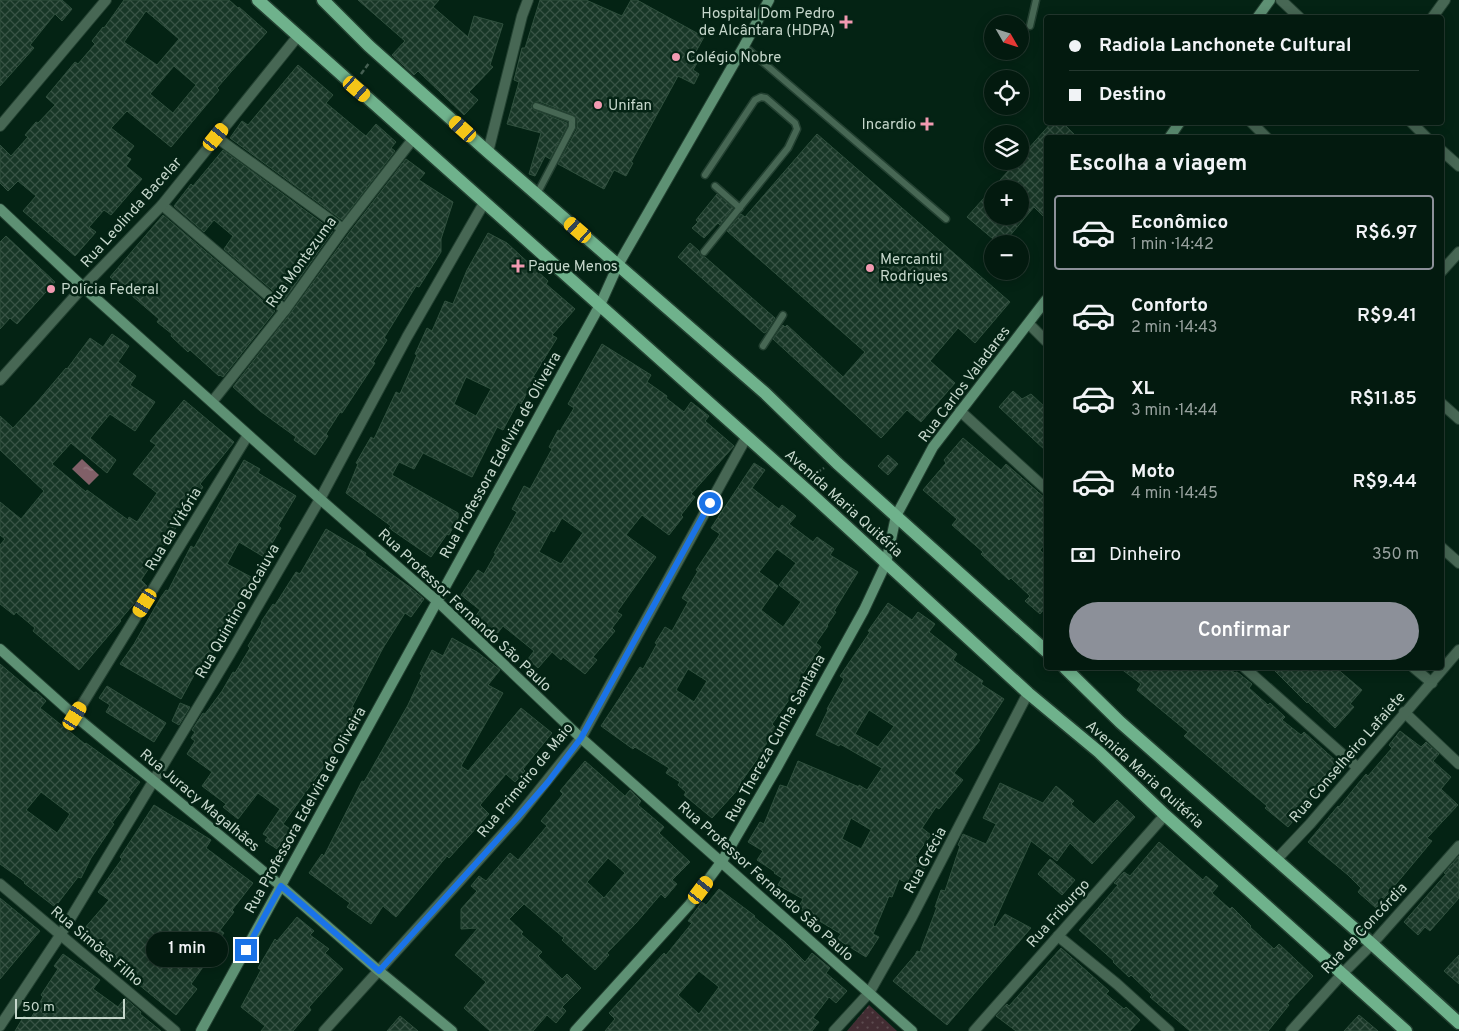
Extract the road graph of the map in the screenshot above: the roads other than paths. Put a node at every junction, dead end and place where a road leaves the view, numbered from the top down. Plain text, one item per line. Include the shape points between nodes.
1 (106, 0) edge
2 (258, 0) edge
3 (324, 0) edge
4 (528, 0) edge
5 (769, 0) edge
6 (1036, 0) edge
7 (1270, 0) edge
8 (1281, 0) edge
9 (1445, 0) edge
10 (1259, 15) edge
11 (1297, 15) edge
12 (1434, 15) edge
13 (1030, 26) dead end
14 (298, 36) junction
15 (744, 46) junction
16 (536, 106) dead end
17 (1254, 125) edge
18 (1414, 125) edge
19 (0, 126) edge
20 (1264, 135) edge
21 (1424, 135) edge
22 (216, 137) junction
23 (413, 139) junction
24 (488, 152) junction
25 (1444, 153) edge
26 (1459, 166) edge
27 (706, 175) dead end
28 (715, 186) dead end
29 (537, 194) junction
30 (484, 202) junction
31 (162, 204) junction
32 (740, 208) junction
33 (0, 209) edge
34 (946, 218) dead end
35 (343, 229) junction
36 (704, 252) dead end
37 (1459, 252) edge
38 (618, 265) junction
39 (1444, 269) edge
40 (83, 287) junction
41 (1044, 303) edge
42 (600, 305) junction
43 (286, 310) junction
44 (783, 315) dead end
45 (1029, 324) junction
46 (1044, 339) edge
47 (763, 346) dead end
48 (0, 380) edge
49 (212, 402) junction
50 (1444, 406) edge
51 (960, 411) junction
52 (1459, 419) edge
53 (248, 435) junction
54 (746, 436) junction
55 (1044, 487) edge
56 (320, 499) junction
57 (896, 516) junction
58 (1444, 550) edge
59 (886, 563) junction
60 (1459, 563) edge
61 (437, 601) junction
62 (0, 649) edge
63 (1044, 649) edge
64 (1459, 650) edge
65 (1444, 668) edge
66 (1071, 670) edge
67 (1247, 670) edge
68 (1416, 670) edge
69 (1443, 670) edge
70 (1432, 683) junction
71 (1028, 693) junction
72 (1404, 712) junction
73 (75, 716) junction
74 (581, 738) junction
75 (1459, 764) edge
76 (1358, 768) junction
77 (153, 781) junction
78 (1166, 815) junction
79 (1459, 846) edge
80 (1276, 860) junction
81 (722, 862) junction
82 (0, 884) edge
83 (281, 886) junction
84 (61, 934) junction
85 (1058, 936) junction
86 (1372, 944) junction
87 (379, 971) junction
88 (1342, 974) junction
89 (869, 993) junction
90 (1459, 1023) edge
91 (0, 1026) edge
92 (175, 1031) edge
93 (201, 1031) edge
94 (324, 1031) edge
95 (452, 1031) edge
96 (575, 1031) edge
97 (834, 1031) edge
98 (912, 1031) edge
99 (974, 1031) edge
100 (1169, 1031) edge
101 (1291, 1031) edge
102 (1406, 1031) edge

1 - 19 street
2 - 14 main road, Avenida Maria Quitéria
3 - 24 main road, Avenida Maria Quitéria via 369,46
4 - 24 street
5 - 15 street, Rua Professora Edelvira de Oliveira
6 - 13 lane
7 - 10 street
8 - 11 street
9 - 12 street
14 - 22 street, Rua Leolinda Bacelar
14 - 23 main road, Avenida Maria Quitéria
15 - 34 lane
15 - 38 street, Rua Professora Edelvira de Oliveira
16 - 29 lane via 572,119 572,127
17 - 20 street
18 - 21 street
22 - 31 street, Rua Leolinda Bacelar
22 - 35 street
23 - 30 main road, Avenida Maria Quitéria
23 - 35 street, Rua Montezuma
24 - 29 main road, Avenida Maria Quitéria
25 - 26 street
27 - 32 lane via 756,100 766,98 793,120 797,129 788,148
28 - 32 lane
29 - 38 main road, Avenida Maria Quitéria
30 - 42 main road, Avenida Maria Quitéria
30 - 56 street, Rua Quintino Bocaiuva
31 - 40 street, Rua Leolinda Bacelar
31 - 43 street
32 - 36 lane
33 - 40 street, Rua Professor Fernando São Paulo
35 - 43 street, Rua Montezuma
37 - 39 street
38 - 42 street, Rua Professora Edelvira de Oliveira
38 - 57 main road, Avenida Maria Quitéria via 765,393
40 - 48 street, Rua Leolinda Bacelar
40 - 49 street, Rua Professor Fernando São Paulo
41 - 45 street, Rua Carlos Valadares
42 - 54 main road, Avenida Maria Quitéria
42 - 61 street, Rua Professora Edelvira de Oliveira
43 - 49 street, Rua Montezuma
44 - 47 lane
45 - 46 street
45 - 51 street, Rua Carlos Valadares
49 - 53 street, Rua Professor Fernando São Paulo
50 - 52 street
51 - 55 street
51 - 57 street, Rua Carlos Valadares via 933,448
53 - 56 street, Rua Professor Fernando São Paulo
53 - 73 street, Rua da Vitória
54 - 59 main road, Avenida Maria Quitéria
54 - 74 street, Rua Primeiro de Maio
56 - 61 street, Rua Professor Fernando São Paulo
56 - 77 street, Rua Quintino Bocaiuva
57 - 59 street, Rua Carlos Valadares
57 - 63 main road, Avenida Maria Quitéria
58 - 60 street
59 - 71 main road, Avenida Maria Quitéria
59 - 81 street, Rua Thereza Cunha Santana via 864,610
61 - 74 street, Rua Professor Fernando São Paulo
61 - 83 street, Rua Professora Edelvira de Oliveira
62 - 73 street, Rua Juracy Magalhães
64 - 65 street, Rua Conselheiro Lafaiete
66 - 80 main road, Avenida Maria Quitéria via 1120,722
67 - 76 street
68 - 70 street
69 - 70 street, Rua Conselheiro Lafaiete
70 - 72 street, Rua Conselheiro Lafaiete
71 - 78 main road, Avenida Maria Quitéria via 1099,752
71 - 89 street, Rua Grécia
72 - 75 street
72 - 76 street, Rua Conselheiro Lafaiete
73 - 77 street, Rua Juracy Magalhães
74 - 81 street, Rua Professor Fernando São Paulo
74 - 87 street, Rua Primeiro de Maio via 516,819
76 - 80 street, Rua Conselheiro Lafaiete
77 - 83 street, Rua Juracy Magalhães
77 - 84 street, Rua Quintino Bocaiuva
78 - 85 street, Rua Friburgo
78 - 88 main road, Avenida Maria Quitéria
79 - 86 street, Rua da Concórdia
80 - 86 main road, Avenida Maria Quitéria
81 - 89 street, Rua Professor Fernando São Paulo
81 - 96 street, Rua Thereza Cunha Santana via 690,904
82 - 84 street, Rua Simões Filho
83 - 87 street, Rua Juracy Magalhães
83 - 93 street, Rua Professora Edelvira de Oliveira
84 - 91 street, Rua Quintino Bocaiuva
84 - 92 street, Rua Simões Filho
85 - 99 street, Rua Friburgo
85 - 100 street
86 - 88 street, Rua da Concórdia
86 - 90 main road, Avenida Maria Quitéria
87 - 94 street, Rua Primeiro de Maio
87 - 95 street, Rua Juracy Magalhães
88 - 101 street, Rua da Concórdia
88 - 102 main road, Avenida Maria Quitéria
89 - 97 street, Rua Grécia
89 - 98 street, Rua Professor Fernando São Paulo

